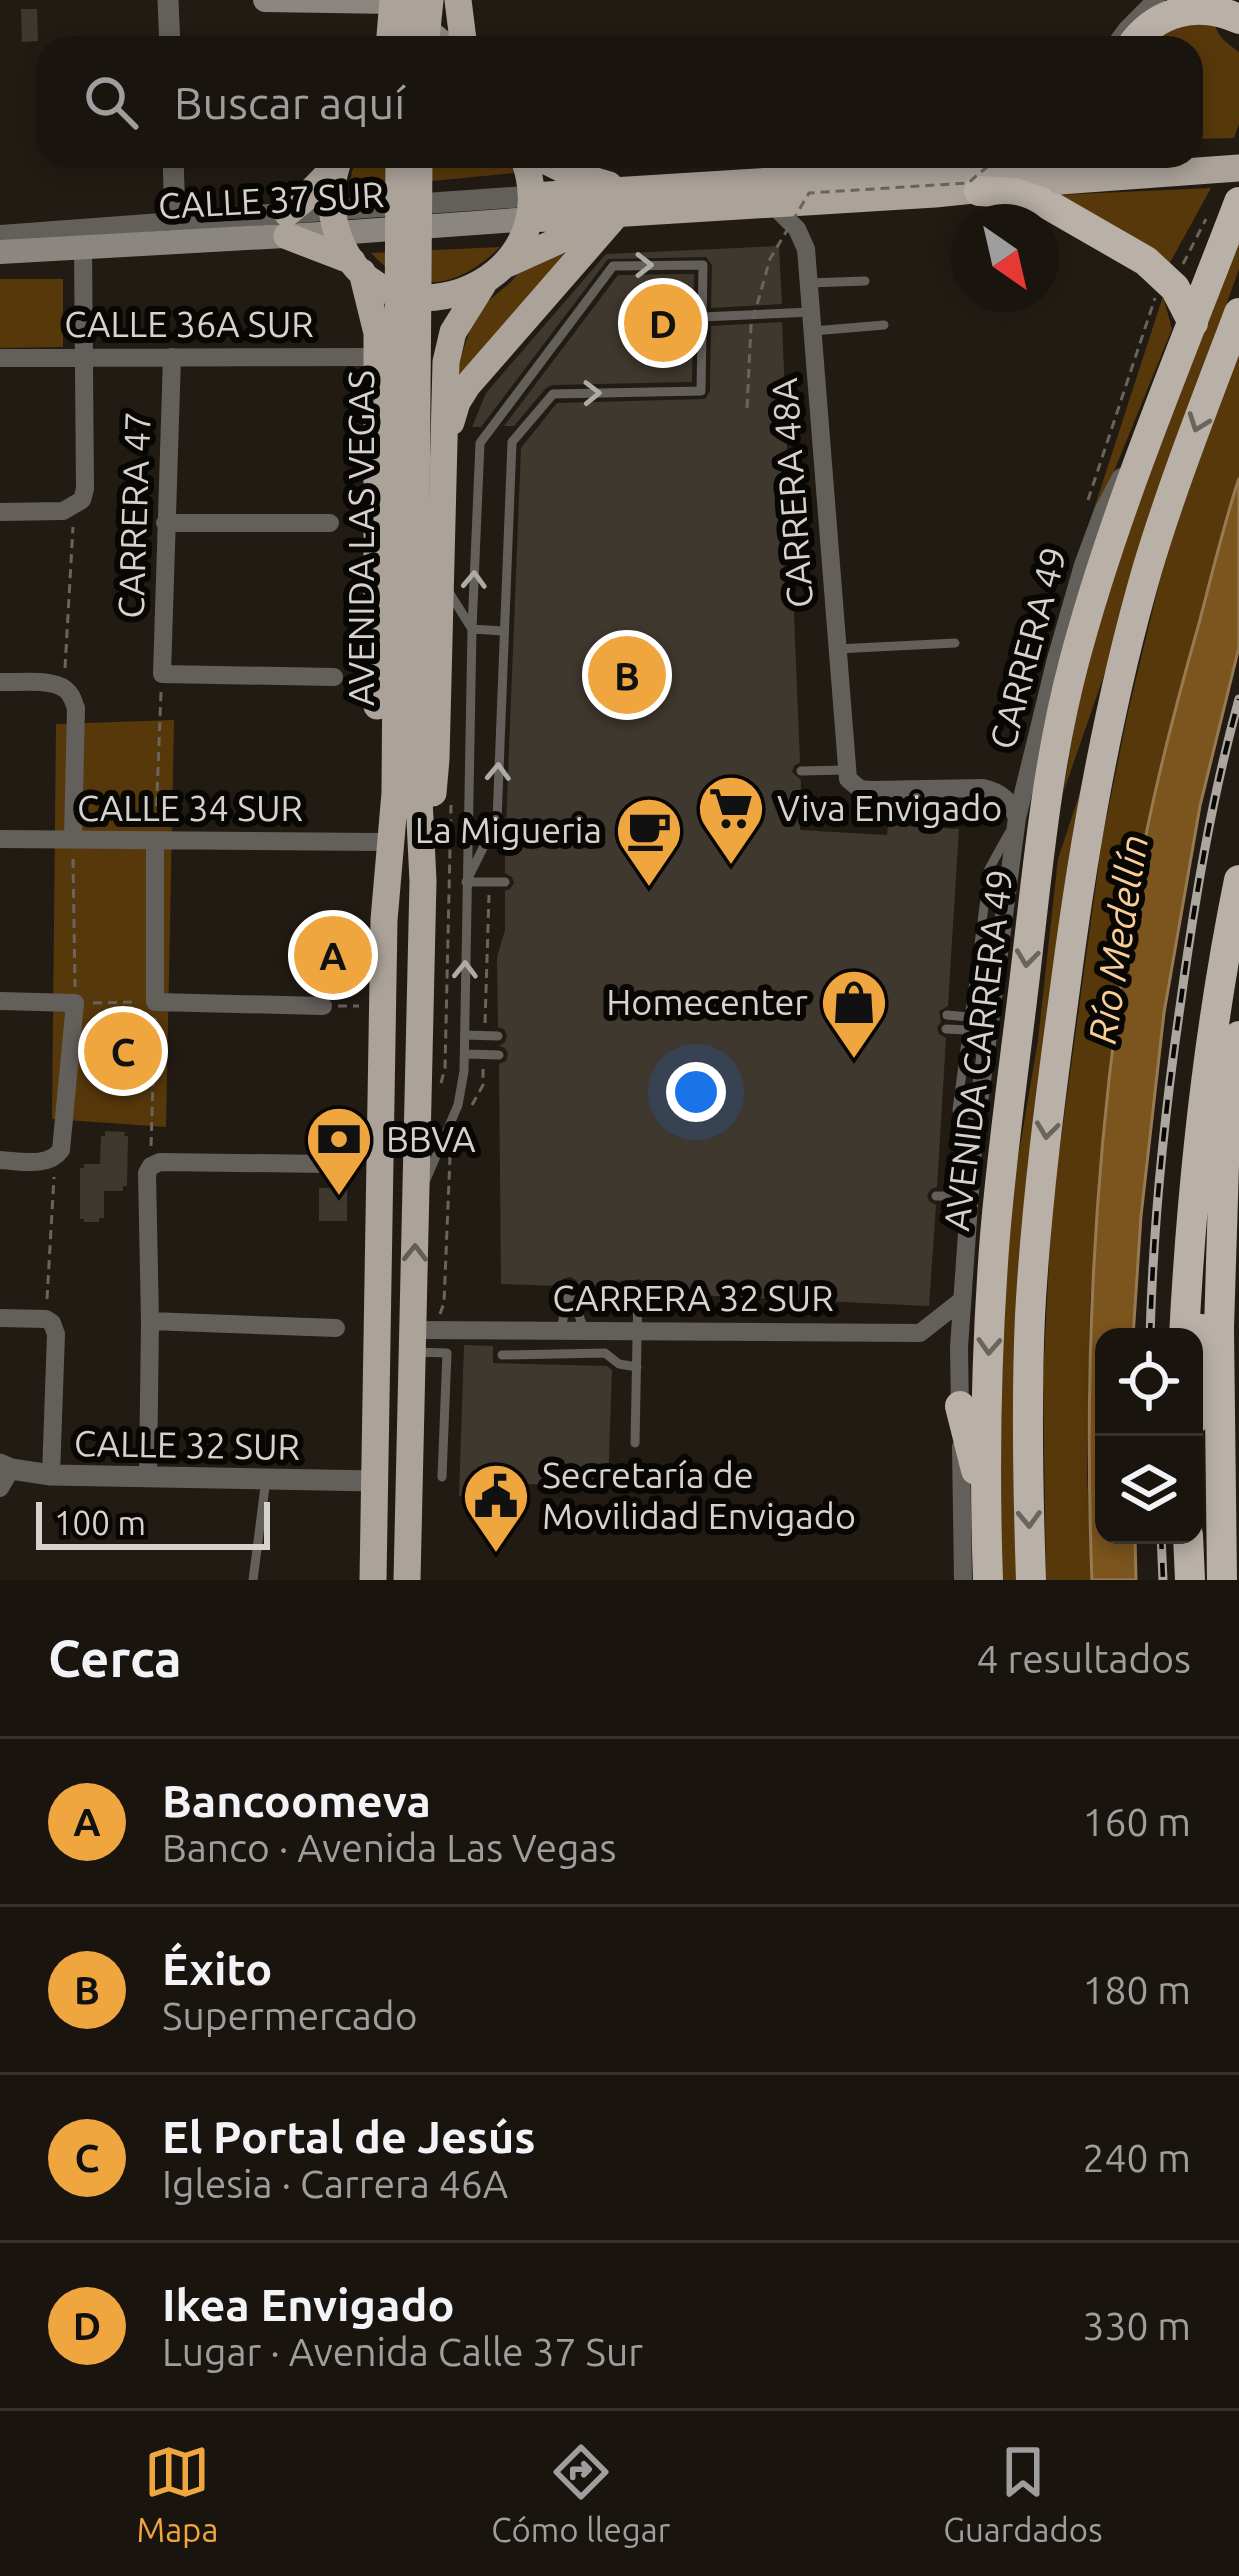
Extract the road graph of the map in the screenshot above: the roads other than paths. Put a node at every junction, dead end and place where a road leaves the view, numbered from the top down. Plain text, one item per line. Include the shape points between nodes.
1 (168, 0) edge
2 (265, 0) edge
3 (430, 0) edge
4 (458, 0) edge
5 (1156, 0) edge
6 (398, 1) edge
7 (1239, 19) edge
8 (170, 36) edge
9 (391, 36) edge
10 (402, 36) edge
11 (426, 36) edge
12 (437, 36) edge
13 (462, 36) edge
14 (1123, 36) edge
15 (1140, 36) edge
16 (1239, 151) edge
17 (1203, 154) edge
18 (173, 168) edge
19 (331, 168) edge
20 (336, 168) edge
21 (399, 168) edge
22 (419, 168) edge
23 (525, 168) edge
24 (560, 168) edge
25 (1025, 168) edge
26 (1239, 168) edge
27 (988, 171) edge
28 (624, 202) junction
29 (1226, 204) edge
30 (772, 205) junction
31 (531, 208) junction
32 (175, 221) junction
33 (334, 222) junction
34 (135, 224) junction
35 (287, 225) junction
36 (0, 234) edge
37 (154, 243) junction
38 (83, 247) junction
39 (0, 252) edge
40 (507, 264) junction
41 (357, 266) junction
42 (866, 281) dead end
43 (483, 284) junction
44 (809, 284) junction
45 (1239, 313) edge
46 (702, 317) junction
47 (813, 322) junction
48 (1193, 323) junction
49 (884, 325) dead end
50 (172, 357) junction
51 (378, 357) junction
52 (0, 358) edge
53 (85, 358) junction
54 (1166, 394) junction
55 (444, 456) junction
56 (377, 468) junction
57 (0, 512) edge
58 (407, 517) junction
59 (330, 523) dead end
60 (165, 524) junction
61 (441, 578) junction
62 (472, 629) junction
63 (503, 631) junction
64 (956, 643) dead end
65 (837, 649) junction
66 (334, 677) dead end
67 (0, 682) edge
68 (1115, 690) junction
69 (801, 771) dead end
70 (850, 778) junction
71 (1017, 818) junction
72 (0, 839) edge
73 (73, 840) junction
74 (155, 840) junction
75 (380, 842) junction
76 (1037, 875) junction
77 (1239, 880) edge
78 (423, 881) junction
79 (466, 882) junction
80 (505, 882) dead end
81 (384, 920) junction
82 (0, 1001) edge
83 (323, 1006) road end
84 (947, 1015) dead end
85 (969, 1017) junction
86 (946, 1029) dead end
87 (968, 1030) junction
88 (465, 1035) junction
89 (499, 1036) dead end
90 (1239, 1036) edge
91 (465, 1054) junction
92 (499, 1055) dead end
93 (1226, 1133) junction
94 (973, 1148) junction
95 (0, 1160) edge
96 (329, 1164) dead end
97 (936, 1196) dead end
98 (969, 1196) junction
99 (416, 1203) junction
100 (1231, 1226) edge
101 (638, 1288) dead end
102 (962, 1300) junction
103 (0, 1318) edge
104 (150, 1321) junction
105 (335, 1328) dead end
106 (1185, 1328) edge
107 (1200, 1328) edge
108 (1229, 1328) edge
109 (562, 1330) junction
110 (584, 1330) junction
111 (637, 1330) junction
112 (413, 1341) junction
113 (502, 1355) dead end
114 (637, 1366) junction
115 (960, 1406) junction
116 (428, 1438) junction
117 (635, 1443) dead end
118 (4, 1474) edge
119 (51, 1475) junction
120 (148, 1477) junction
121 (442, 1477) dead end
122 (266, 1479) junction
123 (375, 1481) junction
124 (985, 1506) junction
125 (1230, 1533) edge
126 (1188, 1544) edge
127 (253, 1580) edge
128 (374, 1580) edge
129 (407, 1580) edge
130 (963, 1580) edge
131 (988, 1580) edge
132 (1031, 1580) edge
133 (1190, 1580) edge
134 (1222, 1580) edge

1 - 8 street
2 - 6 main road
3 - 11 main road, bridge
4 - 13 main road
5 - 14 street
6 - 9 main road
6 - 10 main road, bridge
6 - 12 main road
7 - 15 highway via 1184,7
16 - 17 main road
18 - 32 street
19 - 35 main road
20 - 33 main road
21 - 58 main road, AVENIDA LAS VEGAS, bridge
22 - 58 main road, AVENIDA LAS VEGAS, bridge
23 - 31 main road
24 - 28 main road
25 - 27 main road
26 - 27 main road, bridge via 1060,181
27 - 28 main road
27 - 30 main road
27 - 48 highway via 1146,261 1175,288
28 - 30 main road
28 - 31 main road, CALLE 37 SUR
28 - 40 main road
28 - 55 main road via 467,386
29 - 48 highway, AVENIDA CARRERA 49
30 - 44 street, CARRERA 48A via 804,240
31 - 33 main road, CALLE 37 SUR
31 - 40 main road
32 - 34 street, CALLE 37 SUR
32 - 35 street, CALLE 37 SUR
33 - 35 main road, CALLE 37 SUR
33 - 41 main road, AVENIDA LAS VEGAS
34 - 36 street, CALLE 37 SUR
34 - 37 main road
35 - 37 main road, CALLE 37 SUR
35 - 41 main road
37 - 38 main road, CALLE 37 SUR
38 - 39 main road, CALLE 37 SUR
38 - 53 street
40 - 43 main road
41 - 43 main road via 389,290 421,298
41 - 51 main road, AVENIDA LAS VEGAS via 375,316
42 - 44 lane
43 - 55 main road, AVENIDA LAS VEGAS via 448,347
44 - 47 street, CARRERA 48A
45 -> 68 highway via 1161,528
46 - 47 lane
62 -> 46 lane via 480,443 613,266 703,265
63 -> 46 lane via 512,442 553,394 701,391
47 - 49 lane
47 - 65 street, CARRERA 48A
48 - 54 highway, AVENIDA CARRERA 49
50 - 51 street, CALLE 36A SUR
50 - 53 street, CALLE 36A SUR
50 - 60 street, CARRERA 47
51 - 56 main road, AVENIDA LAS VEGAS
52 - 53 street, CALLE 36A SUR
53 - 57 street via 82,500 63,511
54 - 71 street, CARRERA 49 via 1083,565
54 - 76 highway, AVENIDA CARRERA 49 via 1073,666
55 - 56 main road via 406,450
55 - 61 main road, AVENIDA LAS VEGAS
56 - 75 main road, AVENIDA LAS VEGAS
58 - 78 main road, AVENIDA LAS VEGAS
58 - 81 main road, AVENIDA LAS VEGAS
59 - 60 street
60 - 66 street, CARRERA 47 via 162,674
61 - 62 lane
61 - 78 main road, AVENIDA LAS VEGAS
62 - 63 lane
62 - 79 lane
79 -> 63 lane via 497,820
64 - 65 lane
65 - 70 street, CARRERA 48A
67 - 73 street via 64,687 72,696
68 - 76 highway
68 -> 132 highway via 1090,812 1038,1207 1027,1411
69 - 70 lane
70 - 71 street via 870,790 983,788 1003,795
71 - 85 lane via 989,869
71 - 94 street, CARRERA 49
72 - 73 street, CALLE 34 SUR
73 - 74 street, CALLE 34 SUR
74 - 75 street, CALLE 34 SUR
74 - 83 street via 155,1002
75 - 81 main road, AVENIDA LAS VEGAS
76 -> 124 highway, AVENIDA CARRERA 49 via 995,1234
77 - 106 highway via 1197,1140
78 - 99 main road, AVENIDA LAS VEGAS
79 - 80 lane
88 -> 79 lane
81 - 123 main road, AVENIDA LAS VEGAS
82 - 95 street via 75,1003 61,1150 43,1162
84 - 85 lane
85 - 87 lane
86 - 87 lane
87 - 94 lane via 957,1110
88 - 89 lane
88 - 91 lane
90 - 93 highway
91 - 92 lane
91 - 99 lane via 458,1105
93 - 100 highway
93 - 107 highway via 1208,1218
94 - 98 street, CARRERA 49
96 - 104 street via 151,1166
97 - 98 lane
98 - 102 street, CARRERA 49
112 -> 99 main road, AVENIDA LAS VEGAS
100 - 108 highway
101 - 111 lane
102 - 111 street, CARRERA 32 SUR via 920,1333
102 - 115 street, CARRERA 49
103 - 119 street via 49,1321 56,1334
104 - 105 street
104 - 120 street
108 - 125 highway
109 - 110 street, CARRERA 32 SUR
109 - 110 lane via 569,1286
109 - 112 street, CARRERA 32 SUR
110 - 111 street, CARRERA 32 SUR
111 - 114 lane
112 - 116 main road, AVENIDA LAS VEGAS
113 - 114 lane via 604,1353
114 - 117 lane
115 - 124 highway
115 - 130 street, CARRERA 49
116 - 121 lane
116 - 129 main road, AVENIDA LAS VEGAS
118 - 119 street, CALLE 32 SUR
119 - 120 street, CALLE 32 SUR
120 - 122 street, CALLE 32 SUR
122 - 123 street, CALLE 32 SUR
122 - 127 lane
123 - 128 main road, AVENIDA LAS VEGAS
124 - 131 highway, AVENIDA CARRERA 49
125 - 134 highway
126 - 133 highway

